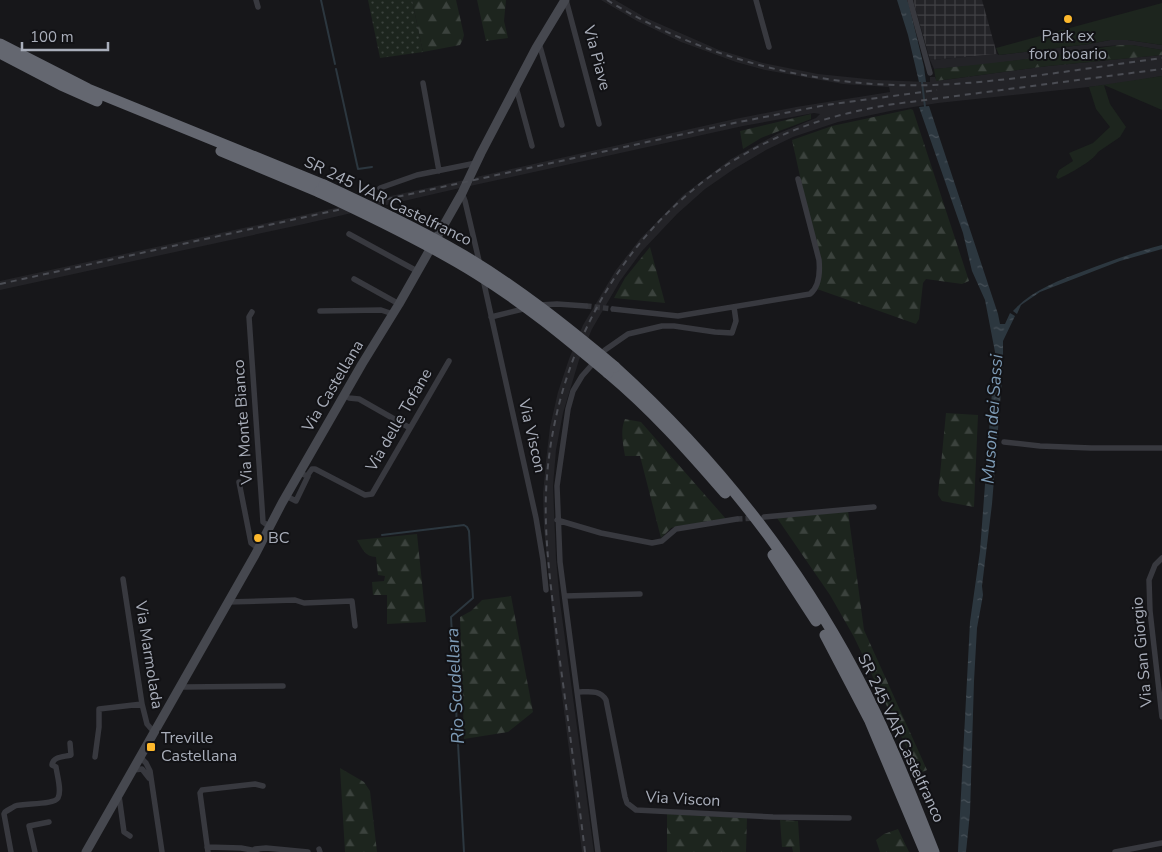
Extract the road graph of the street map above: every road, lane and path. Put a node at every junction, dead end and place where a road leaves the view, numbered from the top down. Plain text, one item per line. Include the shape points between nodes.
1 (256, 0) edge
2 (565, 0) edge
3 (756, 0) edge
4 (910, 0) edge
5 (258, 7) dead end
6 (539, 43) junction
7 (0, 44) edge
8 (769, 47) dead end
9 (0, 53) edge
10 (930, 72) dead end
11 (50, 75) junction
12 (423, 83) dead end
13 (516, 87) junction
14 (599, 124) dead end
15 (562, 125) dead end
16 (532, 146) dead end
17 (476, 163) junction
18 (439, 171) junction
19 (798, 178) dead end
20 (380, 188) dead end
21 (464, 189) junction
22 (349, 234) dead end
23 (417, 271) junction
24 (354, 279) dead end
25 (400, 304) junction
26 (586, 306) tunnel mouth
27 (734, 307) junction
28 (614, 309) tunnel mouth
29 (320, 311) dead end
30 (252, 312) dead end
31 (392, 314) junction
32 (491, 317) junction
33 (449, 361) dead end
34 (344, 395) junction
35 (410, 428) junction
36 (1004, 442) dead end
37 (1162, 448) edge
38 (304, 474) junction
39 (239, 482) dead end
40 (874, 507) dead end
41 (764, 517) tunnel mouth
42 (737, 519) tunnel mouth
43 (557, 520) junction
44 (270, 527) junction
45 (258, 548) junction
46 (1162, 558) edge
47 (123, 579) dead end
48 (546, 590) dead end
49 (640, 594) dead end
50 (565, 596) junction
51 (227, 602) junction
52 (355, 626) dead end
53 (181, 686) junction
54 (283, 686) dead end
55 (577, 692) junction
56 (142, 704) junction
57 (1162, 717) edge
58 (154, 732) junction
59 (70, 742) dead end
60 (95, 757) dead end
61 (140, 757) junction
62 (133, 770) junction
63 (149, 778) junction
64 (262, 786) dead end
65 (118, 796) junction
66 (849, 818) dead end
67 (49, 822) dead end
68 (130, 836) dead end
69 (1162, 843) edge
70 (208, 849) edge
71 (257, 850) edge
72 (930, 850) edge
73 (11, 852) edge
74 (35, 852) edge
75 (86, 852) edge
76 (162, 852) edge
77 (308, 852) edge
78 (598, 852) edge
79 (1115, 852) edge

1 - 5 street
2 - 6 street, Via Piave
2 - 14 street, Via Piave
3 - 8 street
4 - 10 street
6 - 13 street, Via Piave
6 - 15 street
7 - 11 highway, SR 245 VAR Castelfranco
9 - 11 highway, SR 245 VAR Castelfranco
11 - 72 highway, SR 245 VAR Castelfranco, bridge via 82,95 322,188 479,275 612,370 690,452 749,523 790,580 831,646 870,721
12 - 18 street
13 - 16 street
13 - 17 street, Via Piave
17 - 18 street
17 - 21 street, Via Piave
18 - 20 street via 417,174
19 - 27 street via 819,260 820,272 814,291
21 - 23 street, Via Castellana
21 - 32 street, Via Viscon
22 - 23 street
23 - 25 street, Via Castellana
24 - 25 street
25 - 31 street, Via Castellana
26 - 32 street via 543,304
27 - 28 street via 678,316
27 - 43 street, Via Viscon via 736,321 732,332 674,326 628,334 605,350 588,368 577,383 568,409 557,486
29 - 31 street via 381,310
30 - 44 street, Via Monte Bianco via 249,316 262,507 264,522
31 - 34 street, Via Castellana
32 - 48 street, Via Viscon via 536,518
33 - 35 street, Via delle Tofane
34 - 35 street via 359,399
34 - 38 street, Via Castellana
35 - 38 street, Via delle Tofane via 370,496 316,469
36 - 37 street via 1091,448
38 - 44 street, Via Castellana via 286,496
39 - 45 street via 251,543
40 - 41 street
42 - 43 street via 676,529 660,542 652,543
43 - 50 street, Via Viscon
44 - 45 street, Via Castellana
45 - 51 street, Via Castellana
46 - 57 street, Via San Giorgio via 1149,580
47 - 56 street, Via Marmolada
49 - 50 street
50 - 55 street, Via Viscon
51 - 52 street via 352,600
51 - 53 street, Via Castellana
53 - 54 street
53 - 58 street, Via Castellana
55 - 66 street, Via Viscon via 600,692 604,695 625,797 636,810
55 - 78 street, Via Viscon
56 - 58 street, Via Marmolada via 147,724
56 - 60 street via 99,708
58 - 61 street, Via Castellana
59 - 73 street via 71,755 52,762 56,767 58,798 16,806 5,812
61 - 62 street, Via Castellana
61 - 63 street via 149,767
62 - 63 street via 142,769
62 - 65 street, Via Castellana
63 - 76 street
64 - 70 street via 202,790
65 - 68 street via 124,832
65 - 75 street, Via Castellana
67 - 74 street via 29,826
69 - 79 street
70 - 71 street
71 - 77 street

